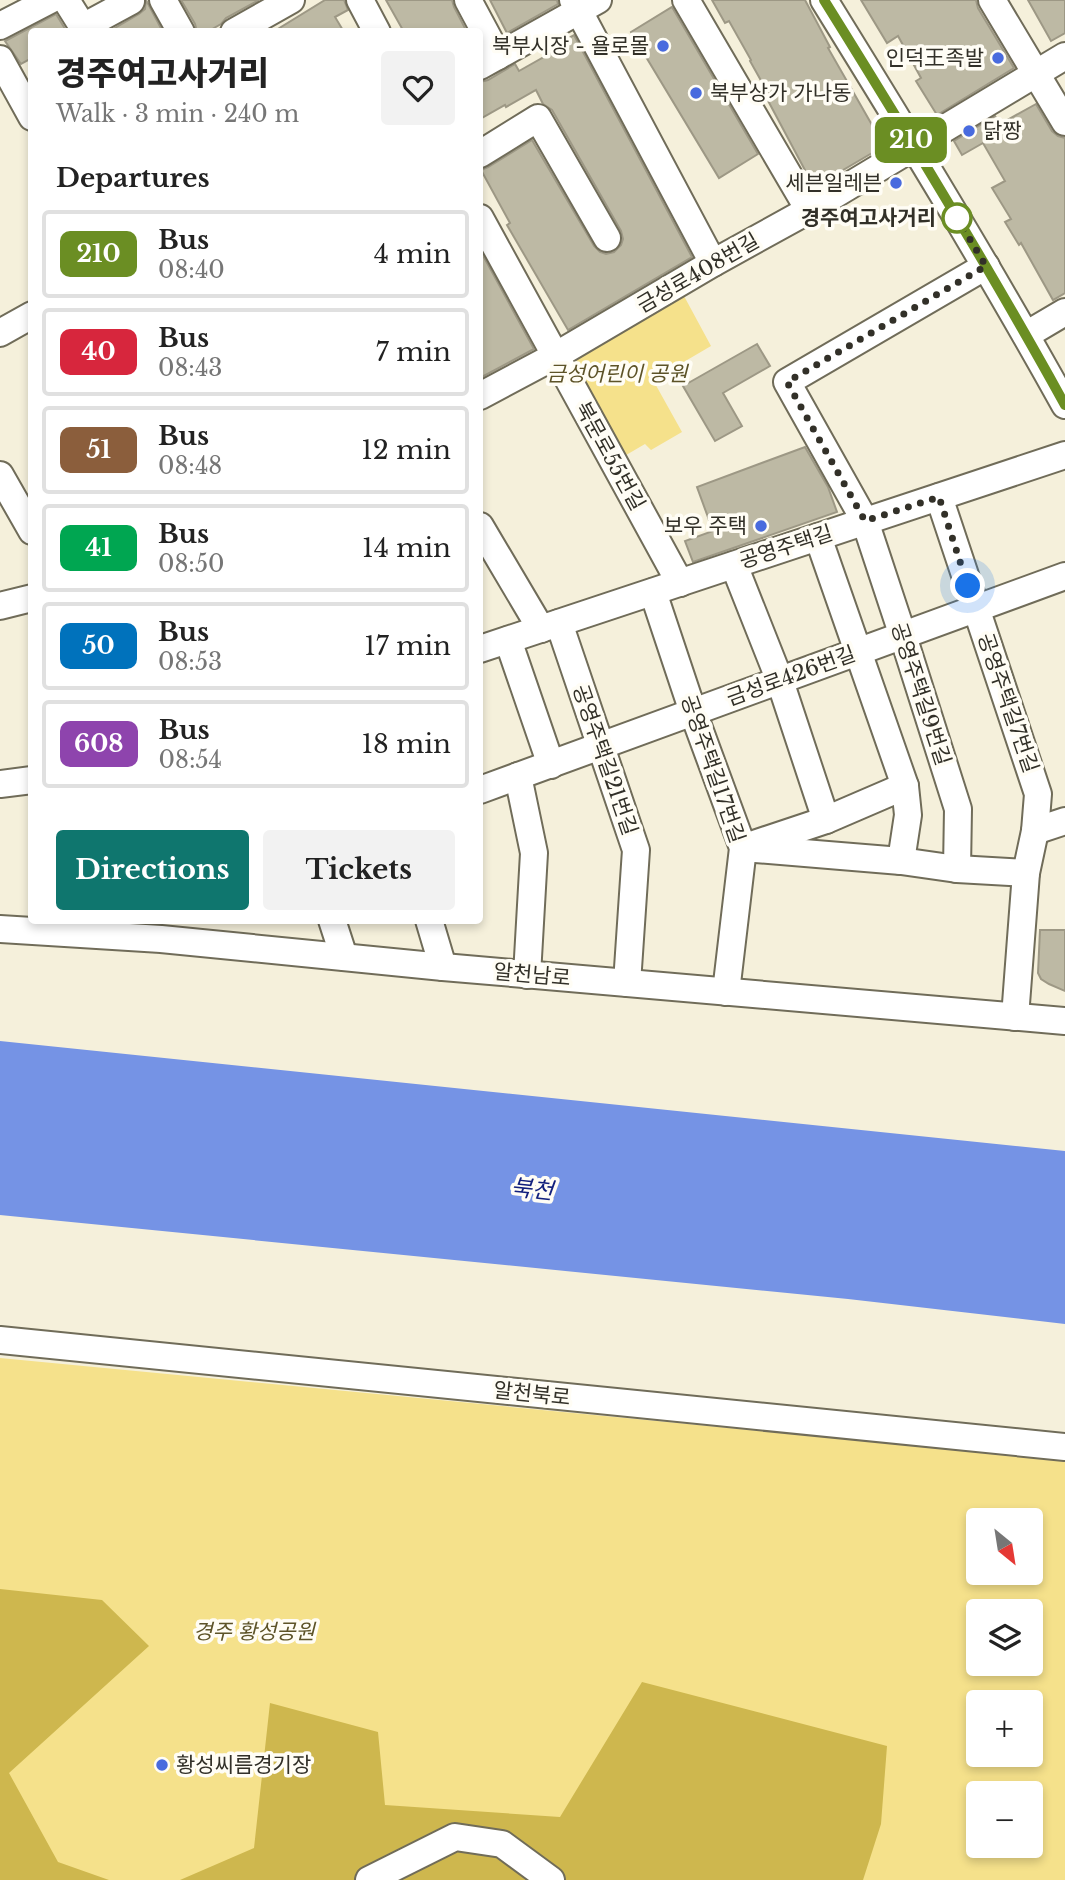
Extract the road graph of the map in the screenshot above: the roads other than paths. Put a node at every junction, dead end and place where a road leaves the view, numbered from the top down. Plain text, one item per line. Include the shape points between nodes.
1 (51, 0) edge
2 (66, 0) edge
3 (163, 0) edge
4 (360, 0) edge
5 (468, 0) edge
6 (686, 0) edge
7 (824, 0) edge
8 (843, 0) edge
9 (992, 0) edge
10 (131, 1) edge
11 (279, 3) edge
12 (583, 3) edge
13 (0, 26) edge
14 (83, 28) edge
15 (86, 28) edge
16 (179, 28) edge
17 (246, 28) edge
18 (375, 28) edge
19 (478, 28) edge
20 (483, 44) edge
21 (1065, 56) edge
22 (0, 59) edge
23 (489, 61) edge
24 (1035, 74) junction
25 (28, 110) edge
26 (1065, 122) edge
27 (921, 143) junction
28 (483, 152) edge
29 (809, 210) junction
30 (483, 230) edge
31 (607, 238) dead end
32 (713, 263) junction
33 (986, 266) junction
34 (1065, 312) edge
35 (28, 317) edge
36 (1032, 331) junction
37 (0, 333) edge
38 (555, 356) junction
39 (1065, 373) edge
40 (483, 394) edge
41 (1065, 405) edge
42 (1065, 455) edge
43 (0, 475) edge
44 (939, 497) junction
45 (865, 521) junction
46 (28, 524) edge
47 (483, 530) edge
48 (818, 537) junction
49 (734, 565) junction
50 (1065, 576) edge
51 (680, 583) junction
52 (653, 592) junction
53 (28, 599) edge
54 (0, 606) edge
55 (976, 609) junction
56 (550, 626) junction
57 (903, 636) junction
58 (508, 640) junction
59 (483, 648) edge
60 (859, 652) junction
61 (780, 681) junction
62 (693, 712) junction
63 (600, 746) junction
64 (551, 765) junction
65 (518, 776) junction
66 (28, 780) edge
67 (0, 784) edge
68 (483, 785) edge
69 (905, 786) junction
70 (826, 820) junction
71 (1065, 821) edge
72 (1035, 831) junction
73 (743, 848) junction
74 (901, 861) junction
75 (957, 869) junction
76 (1027, 873) junction
77 (333, 924) edge
78 (430, 924) edge
79 (0, 929) edge
80 (158, 930) edge
81 (344, 957) junction
82 (443, 967) junction
83 (527, 975) junction
84 (627, 983) junction
85 (726, 992) junction
86 (1015, 1017) junction
87 (1065, 1021) edge
88 (0, 1340) edge
89 (1065, 1447) edge
90 (369, 1880) edge
91 (551, 1880) edge

1 - 13 street
2 - 14 street
3 - 16 street
4 - 18 street
5 - 19 street
6 - 29 street
7 - 27 street
8 - 27 street
9 - 24 street
10 - 15 street
11 - 17 street
12 - 23 street
12 - 32 street
20 - 23 street
21 - 24 street, 금성로408번길
22 - 25 street
24 - 26 street
24 - 27 street, 금성로408번길
27 - 29 street, 금성로408번길
27 - 33 street
27 - 36 street
28 - 31 street via 538,118
29 - 32 street, 금성로408번길
30 - 38 street, 북문로55번길
32 - 38 street, 금성로408번길
33 - 36 street
33 - 45 street, 공영주택길9번길 via 787,382
34 - 36 street
35 - 37 street
36 - 39 street
36 - 41 street
38 - 40 street, 금성로408번길
38 - 51 street, 북문로55번길
42 - 44 street, 공영주택길
43 - 46 street
44 - 45 street, 공영주택길
44 - 55 street, 공영주택길7번길
45 - 48 street, 공영주택길
45 - 57 street, 공영주택길9번길
47 - 56 street, 공영주택길21번길
48 - 49 street, 공영주택길
48 - 60 street
49 - 51 street, 공영주택길
49 - 61 street
50 - 55 street, 금성로426번길
51 - 52 street, 공영주택길
52 - 56 street, 공영주택길
52 - 62 street, 공영주택길17번길
53 - 54 street
55 - 57 street, 금성로426번길
55 - 72 street, 공영주택길7번길 via 1038,794
56 - 58 street, 공영주택길
56 - 63 street, 공영주택길21번길
57 - 60 street, 금성로426번길
57 - 75 street, 공영주택길9번길 via 958,809
58 - 59 street, 공영주택길
58 - 64 street
60 - 61 street, 금성로426번길
60 - 69 street
61 - 62 street, 금성로426번길
61 - 70 street
62 - 63 street, 금성로426번길
62 - 73 street, 공영주택길17번길
63 - 64 street, 금성로426번길
63 - 84 street, 공영주택길21번길 via 636,850
64 - 65 street, 금성로426번길
65 - 68 street, 금성로426번길
65 - 83 street via 534,853
66 - 67 street
69 - 70 street
69 - 74 street via 908,815
70 - 73 street
71 - 72 street
72 - 76 street, 공영주택길7번길
73 - 74 street
73 - 85 street, 공영주택길17번길
74 - 75 street
75 - 76 street
76 - 86 street, 공영주택길7번길
77 - 81 street
78 - 82 street
79 - 80 street, 알천남로
80 - 81 street, 알천남로
81 - 82 street, 알천남로
82 - 83 street, 알천남로
83 - 84 street, 알천남로
84 - 85 street, 알천남로
85 - 86 street, 알천남로
86 - 87 street, 알천남로
88 - 89 street, 알천북로
90 - 91 street via 455,1837 502,1844

